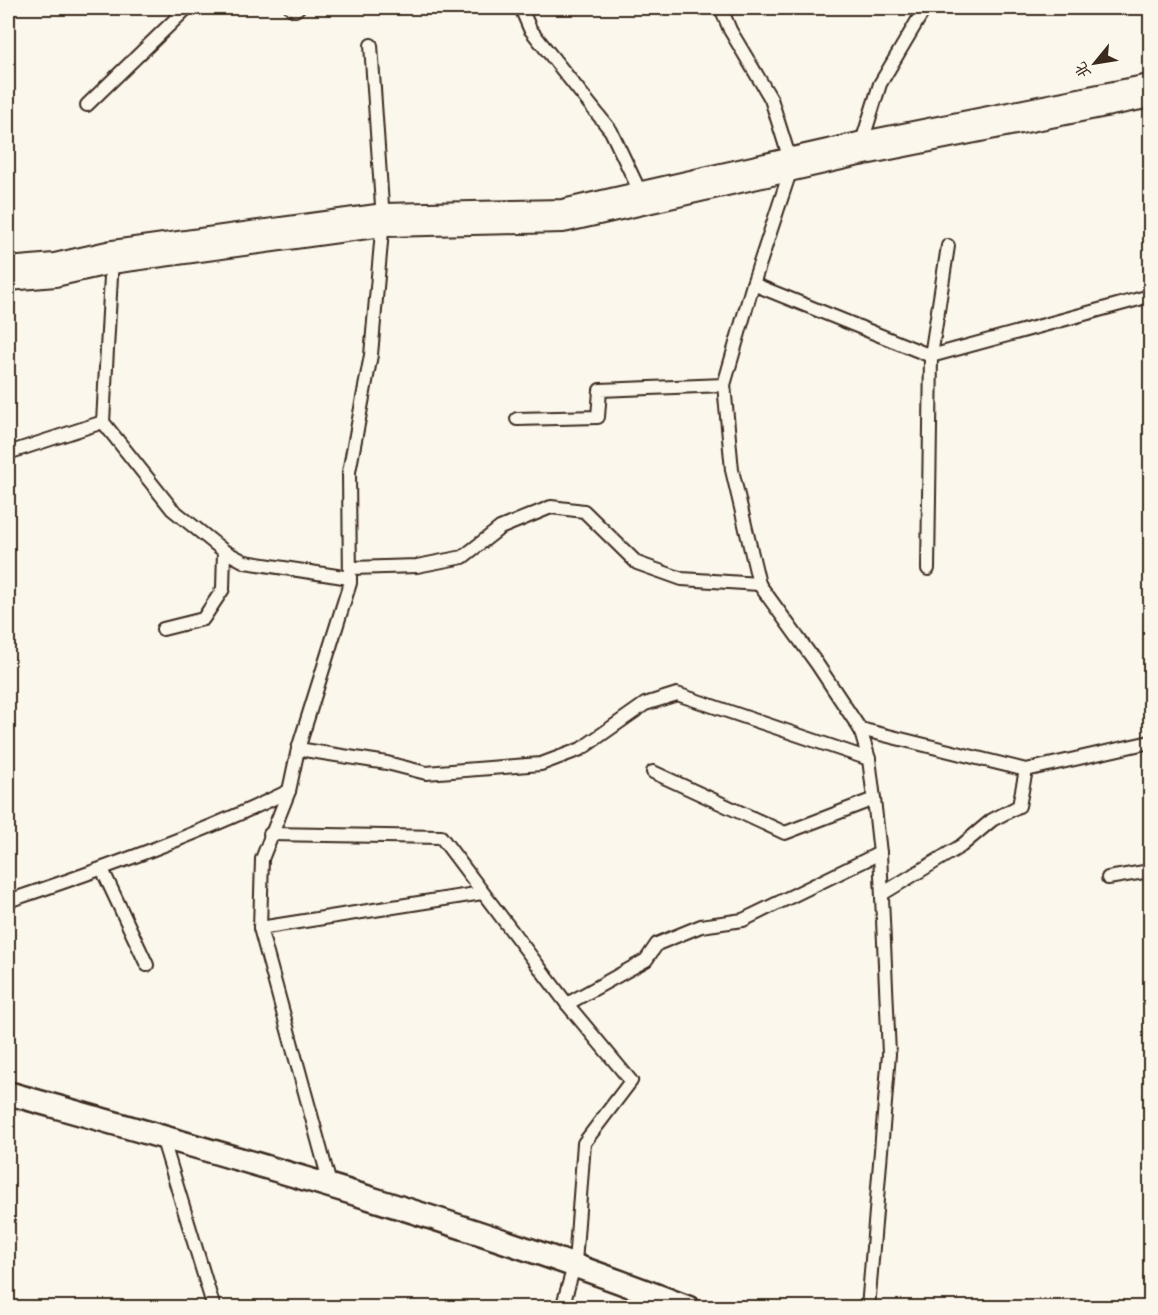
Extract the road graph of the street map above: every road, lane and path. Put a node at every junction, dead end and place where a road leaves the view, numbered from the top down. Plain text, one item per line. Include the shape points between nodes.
1 (187, 8) edge
2 (291, 8) edge
3 (298, 8) edge
4 (521, 8) edge
5 (721, 8) edge
6 (925, 8) edge
7 (371, 45) dead end
8 (1150, 91) edge
9 (87, 105) dead end
10 (859, 149) junction
11 (792, 166) junction
12 (643, 197) junction
13 (383, 220) junction
14 (948, 246) dead end
15 (112, 257) junction
16 (8, 274) edge
17 (753, 284) junction
18 (1150, 296) edge
19 (932, 356) junction
20 (724, 385) junction
21 (517, 419) dead end
22 (104, 422) junction
23 (8, 453) edge
24 (224, 551) junction
25 (928, 569) dead end
26 (351, 573) junction
27 (759, 584) junction
28 (163, 629) dead end
29 (860, 729) junction
30 (1150, 742) edge
31 (298, 749) junction
32 (869, 759) junction
33 (1026, 770) junction
34 (653, 772) dead end
35 (289, 791) junction
36 (874, 799) junction
37 (270, 834) junction
38 (880, 853) junction
39 (102, 869) junction
40 (1150, 871) edge
41 (1108, 878) dead end
42 (482, 893) junction
43 (882, 894) junction
44 (8, 901) edge
45 (260, 928) junction
46 (147, 965) dead end
47 (567, 1004) junction
48 (8, 1093) edge
49 (162, 1137) junction
50 (330, 1184) junction
51 (575, 1263) junction
52 (214, 1308) edge
53 (562, 1308) edge
54 (689, 1308) edge
55 (868, 1308) edge

1 - 9 lane
2 - 3 lane
4 - 12 lane via 530,28 611,131
5 - 11 lane via 771,99
6 - 10 lane via 880,84
7 - 13 lane
8 - 10 street
10 - 11 street
11 - 12 street
11 - 17 lane
12 - 13 street via 563,216
13 - 15 street
13 - 26 lane via 371,355 349,472
14 - 19 lane
15 - 16 street via 56,270
15 - 22 lane
17 - 19 lane
17 - 20 lane
18 - 19 lane
19 - 25 lane
20 - 21 lane via 600,390 598,417
20 - 27 lane via 732,470
22 - 23 lane
22 - 24 lane via 172,509
24 - 26 lane via 245,562
24 - 28 lane via 223,589 203,619
26 - 27 lane via 463,557 500,528 551,507 584,511 637,563 682,579
26 - 31 lane
27 - 29 lane
29 - 32 lane
29 - 33 lane
30 - 33 lane
31 - 32 lane via 426,773 541,764 581,749 645,704 677,694
31 - 35 lane
32 - 36 lane
33 - 43 lane via 1018,806
34 - 36 lane via 785,833
35 - 37 lane
35 - 39 lane via 230,819
36 - 38 lane
37 - 42 lane via 441,837
37 - 45 lane via 262,859
38 - 43 lane
38 - 47 lane via 743,920 701,926 657,944 646,960
39 - 44 lane
39 - 46 lane
40 - 41 lane
42 - 45 lane
42 - 47 lane
43 - 55 lane via 889,1054
45 - 50 lane
47 - 51 lane via 630,1081 584,1143
48 - 49 street
49 - 50 street
49 - 52 lane
50 - 51 street
51 - 53 lane
51 - 54 street

